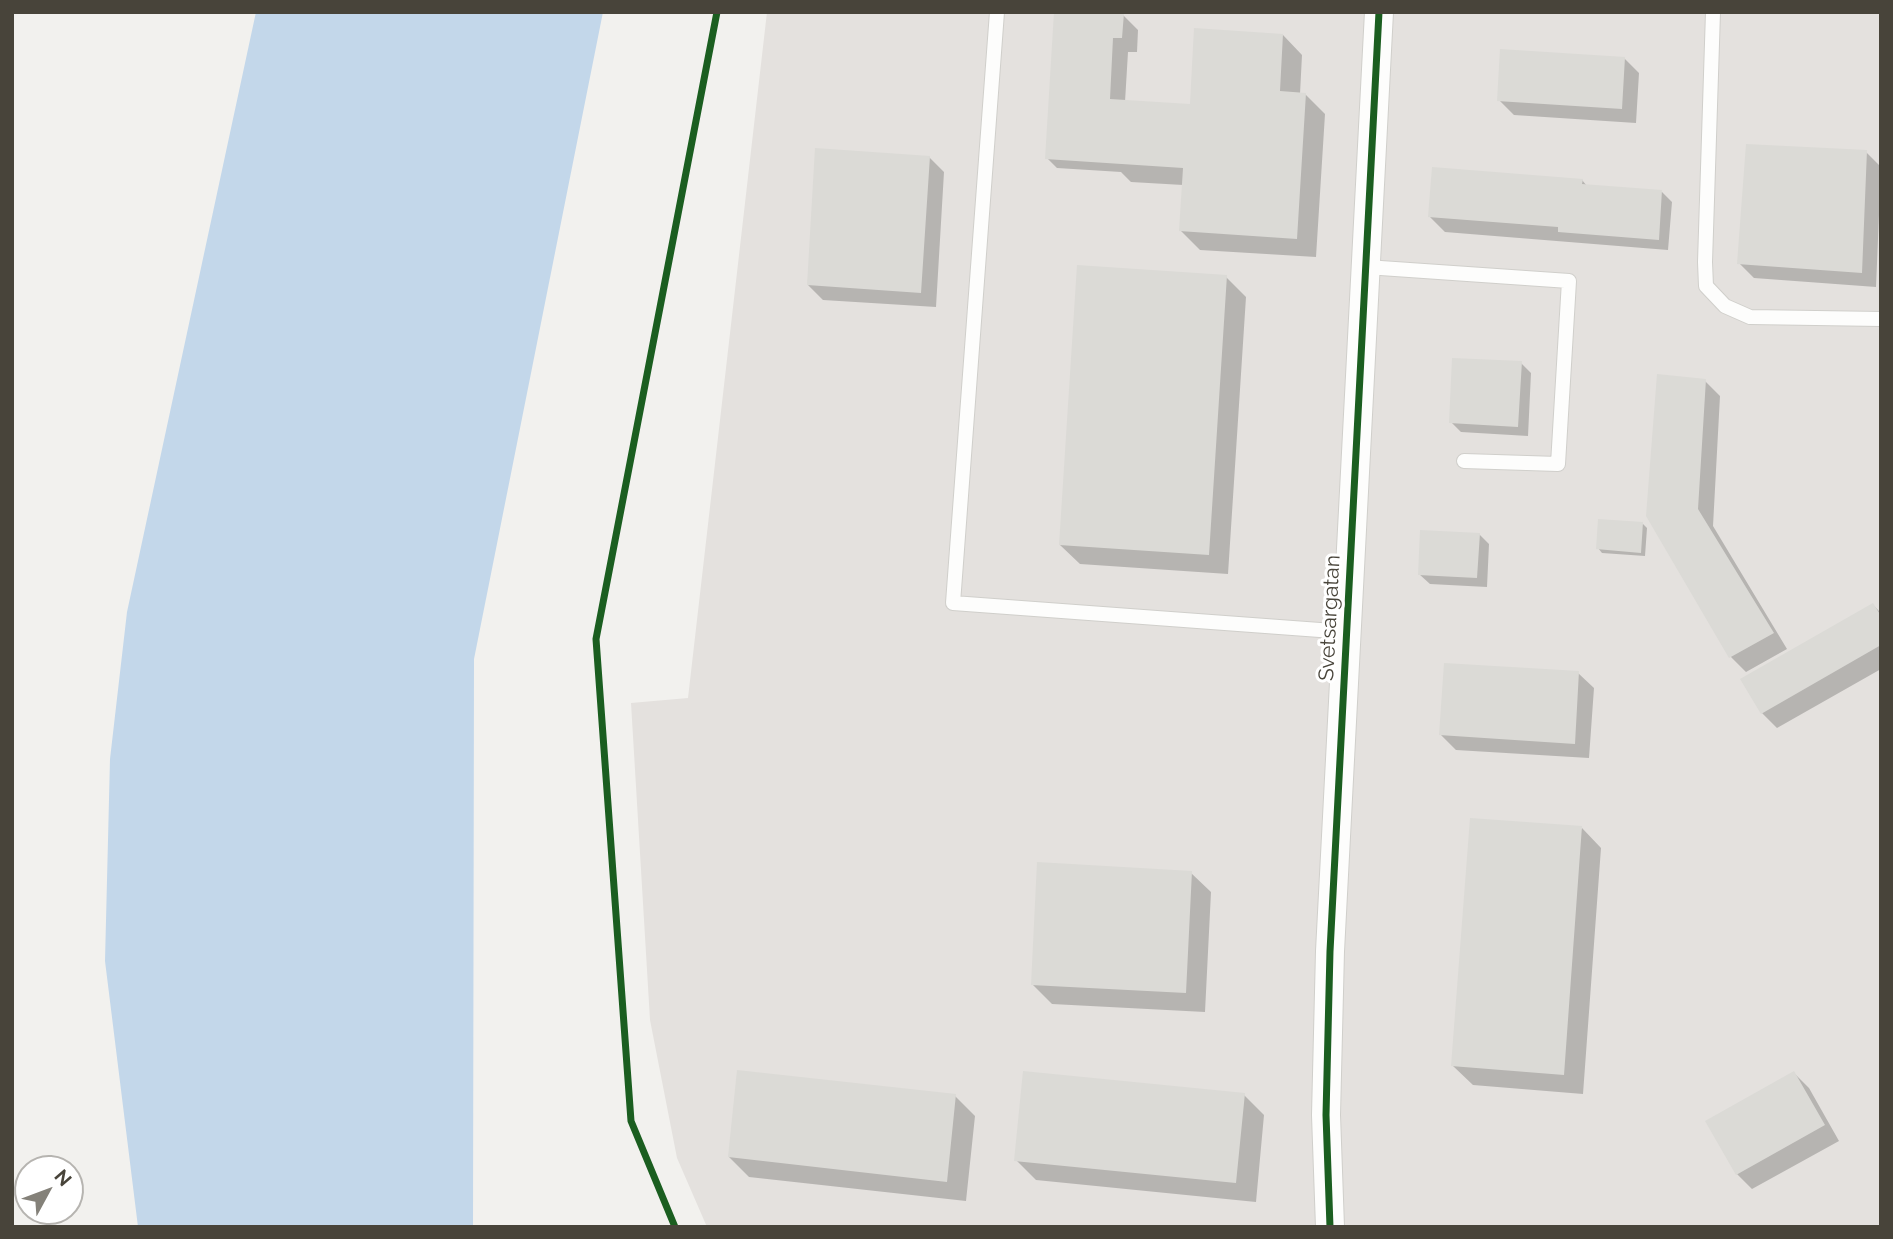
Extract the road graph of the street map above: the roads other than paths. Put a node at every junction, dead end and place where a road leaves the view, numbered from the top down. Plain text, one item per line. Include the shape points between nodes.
1 (997, 12) edge
2 (1379, 12) edge
3 (1713, 12) edge
4 (1366, 267) junction
5 (1881, 319) edge
6 (1464, 461) dead end
7 (1347, 632) junction
8 (1331, 1227) edge

1 - 7 lane via 953,603
2 - 4 street, Svetsargatan
3 - 5 lane via 1706,286 1726,306 1750,317
4 - 6 lane via 1569,281 1558,464
4 - 7 street, Svetsargatan
7 - 8 street, Svetsargatan via 1326,1115

